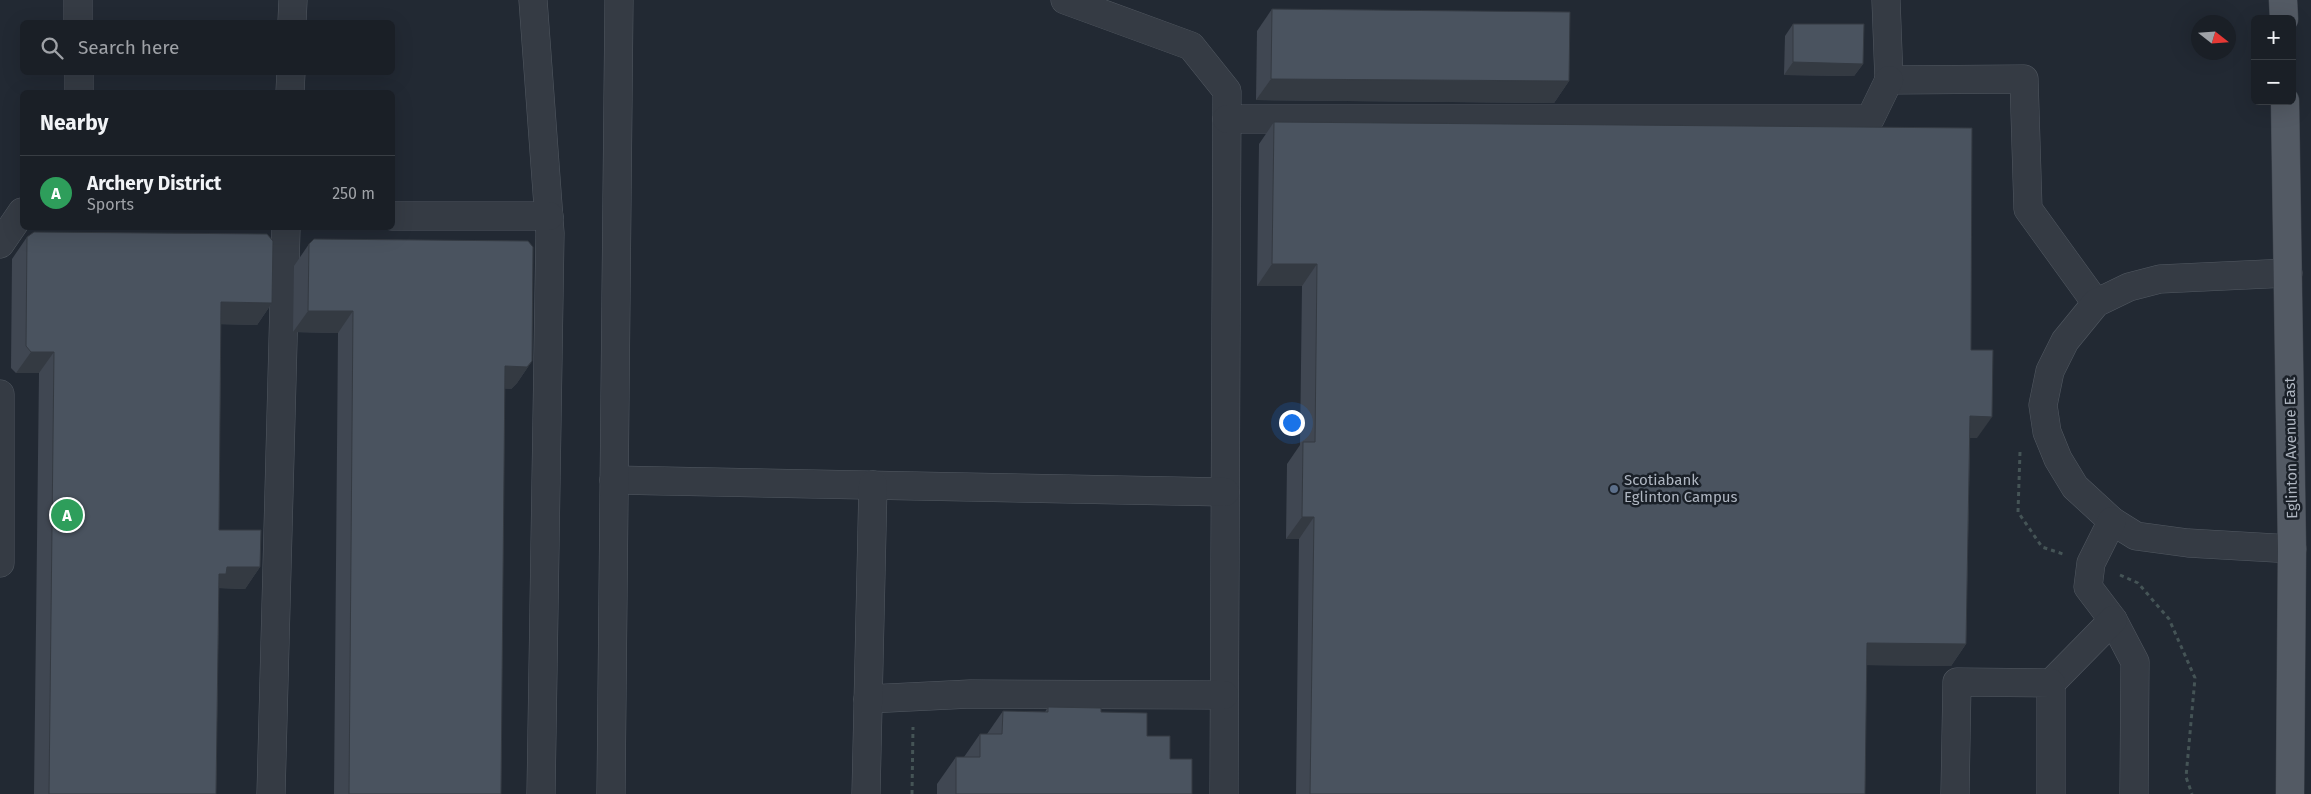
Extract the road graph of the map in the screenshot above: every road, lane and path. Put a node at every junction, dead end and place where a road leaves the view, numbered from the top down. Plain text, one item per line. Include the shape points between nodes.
1 (78, 0) edge
2 (293, 0) edge
3 (533, 0) edge
4 (619, 0) edge
5 (1066, 0) edge
6 (1886, 0) edge
7 (2283, 0) edge
8 (2284, 15) edge
9 (78, 20) edge
10 (292, 20) edge
11 (78, 75) edge
12 (291, 75) edge
13 (1890, 80) junction
14 (79, 90) edge
15 (290, 90) edge
16 (2285, 105) edge
17 (1227, 120) junction
18 (20, 215) edge
19 (395, 216) edge
20 (549, 216) junction
21 (286, 230) edge
22 (0, 244) edge
23 (2288, 273) junction
24 (2096, 303) junction
25 (0, 394) edge
26 (614, 480) junction
27 (873, 485) junction
28 (1226, 492) junction
29 (2112, 521) junction
30 (2292, 550) junction
31 (0, 562) edge
32 (2113, 620) junction
33 (2051, 683) junction
34 (1224, 695) junction
35 (914, 697) junction
36 (868, 699) junction
37 (270, 794) edge
38 (541, 794) edge
39 (611, 794) edge
40 (866, 794) edge
41 (912, 794) edge
42 (1224, 794) edge
43 (1956, 794) edge
44 (2051, 794) edge
45 (2134, 794) edge
46 (2290, 794) edge

1 - 9 lane
2 - 10 lane
3 - 20 lane
4 - 26 lane
5 - 17 lane via 1191,46 1227,90
6 - 13 lane
7 - 8 main road
11 - 14 lane
12 - 15 lane
13 - 17 lane via 1870,119
13 - 24 lane via 2024,80 2028,209
16 - 23 main road, Eglinton Avenue East
17 - 28 lane
18 - 22 lane
19 - 20 lane
20 - 38 lane
21 - 37 lane
23 - 24 lane via 2160,279 2129,287
23 - 30 main road, Eglinton Avenue East
24 - 29 lane via 2065,341 2050,371 2043,406 2047,432 2058,459 2075,487
25 - 31 lane
26 - 27 lane
26 - 39 lane
27 - 28 lane
27 - 36 lane
28 - 34 lane
29 - 30 lane via 2136,536 2188,544
29 - 32 lane via 2091,563 2088,587
30 - 46 main road, Eglinton Avenue East
32 - 33 lane
32 - 45 lane via 2135,662
33 - 43 lane via 1957,682
33 - 44 lane
34 - 35 lane via 970,694
34 - 42 lane
35 - 36 lane
35 - 41 path
36 - 40 lane

